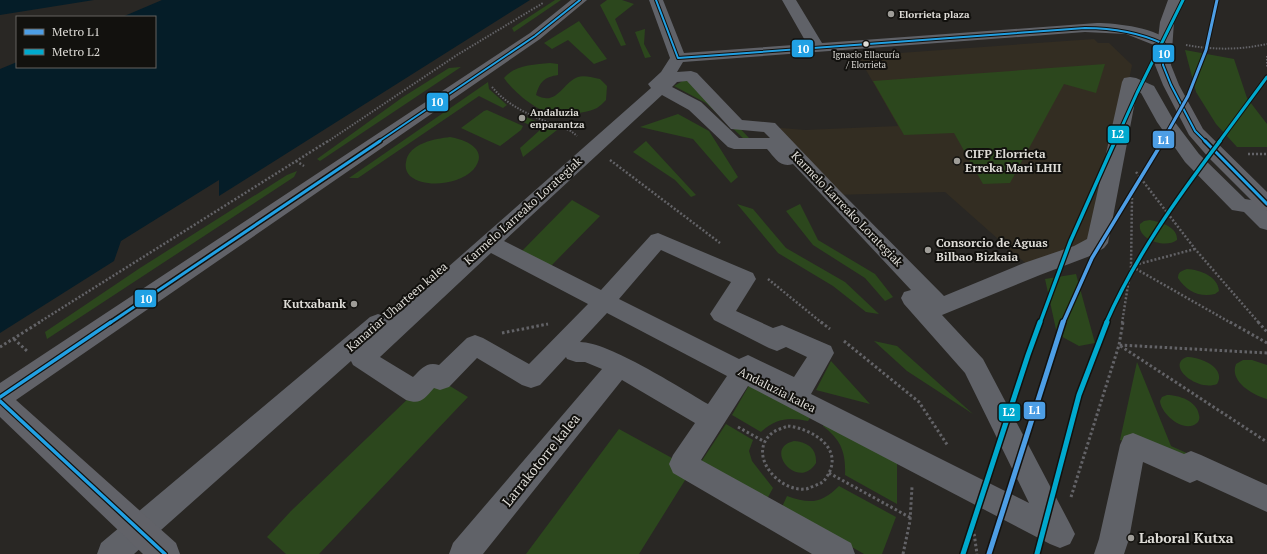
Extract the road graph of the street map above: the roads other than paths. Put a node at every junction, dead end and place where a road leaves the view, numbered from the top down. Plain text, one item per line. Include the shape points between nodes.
1 (580, 0) edge
2 (656, 0) edge
3 (789, 0) edge
4 (1175, 0) edge
5 (1168, 22) junction
6 (1119, 27) junction
7 (1172, 44) junction
8 (816, 46) junction
9 (678, 58) junction
10 (663, 89) dead end
11 (1267, 204) edge
12 (1267, 223) edge
13 (494, 245) dead end
14 (604, 302) junction
15 (576, 352) dead end
16 (619, 366) junction
17 (743, 372) junction
18 (0, 397) edge
19 (0, 401) edge
20 (708, 417) dead end
21 (1267, 499) edge
22 (140, 531) junction
23 (112, 554) edge
24 (165, 554) edge
25 (464, 554) edge
26 (840, 554) edge
27 (1109, 554) edge

1 - 18 main road via 535,36
2 - 9 street
3 - 8 street
4 - 5 main road
5 - 6 street
5 - 7 main road
6 - 7 street
6 - 8 street
7 - 11 main road via 1163,66 1195,131
8 - 9 street
9 - 22 street, Kanariar Uharteen kalea via 667,75 572,154
10 - 17 street, Andaluzia kalea via 695,106 734,143 772,144 974,366 1060,534
12 - 14 street, Karmelo Larreako Lorategiak via 1250,206 1239,205 1233,200 1192,158 1166,122 1148,90 1130,82 1097,243 941,307 769,127 737,125 691,76 674,77 362,358 415,392 433,373 440,380 475,345 531,378
13 - 14 street, Andaluzia kalea
14 - 17 street, Andaluzia kalea
14 - 17 street, Karmelo Larreako Lorategiak via 658,240 745,279 722,314 777,341 782,334 822,353 800,391 748,365
15 - 16 street via 587,352
16 - 20 street
16 - 25 street, Larrakotorre kalea
17 - 26 street via 683,464
19 - 22 main road
21 - 27 street via 1191,464 1190,470 1133,445
22 - 23 street, Kanariar Uharteen kalea
22 - 24 main road

